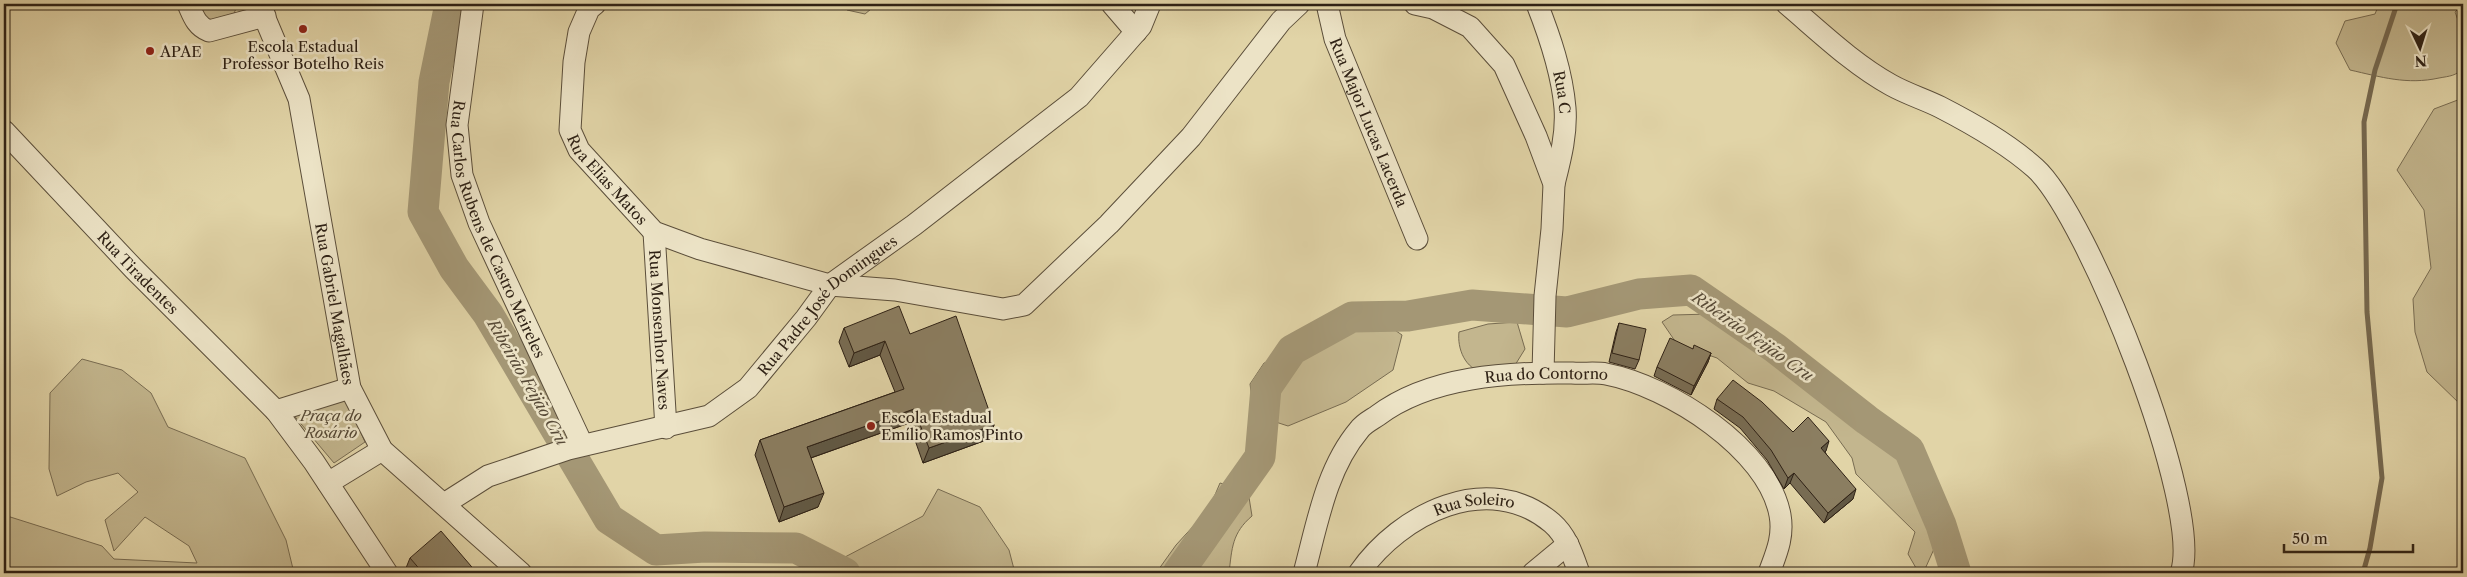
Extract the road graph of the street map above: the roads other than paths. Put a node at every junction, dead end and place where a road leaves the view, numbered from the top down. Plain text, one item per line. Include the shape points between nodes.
1 (188, 4) edge
2 (472, 4) edge
3 (595, 4) edge
4 (1112, 4) edge
5 (1150, 4) edge
6 (1157, 4) edge
7 (1300, 4) edge
8 (1327, 4) edge
9 (1415, 4) edge
10 (1537, 4) edge
11 (1787, 4) edge
12 (262, 10) edge
13 (1138, 29) junction
14 (4, 131) edge
15 (1554, 184) junction
16 (654, 232) junction
17 (1417, 239) dead end
18 (830, 285) junction
19 (1543, 373) junction
20 (350, 388) junction
21 (276, 411) junction
22 (666, 428) junction
23 (575, 446) junction
24 (382, 450) junction
25 (328, 483) junction
26 (444, 504) junction
27 (1568, 544) junction
28 (387, 573) edge
29 (521, 573) edge
30 (1304, 573) edge
31 (1358, 573) edge
32 (1533, 573) edge
33 (1579, 573) edge
34 (1768, 573) edge
35 (2181, 573) edge

1 - 12 street via 196,22 208,30
2 - 23 street, Rua Carlos Rubens de Castro Meireles via 456,125 462,175 479,223
3 - 16 street, Rua Elias Matos via 589,9 579,32 570,130 579,150
4 - 13 street
5 - 13 street, Rua Padre José Domingues
6 - 13 street
7 - 18 street, Rua Elias Matos via 1280,21 1191,138 1109,224 1024,305 1003,309 895,290
8 - 17 street, Rua Major Lucas Lacerda via 1335,39
9 - 15 street via 1433,8 1470,27 1504,65
10 - 15 street, Rua C via 1556,59 1565,108 1563,145
11 - 35 street via 1892,86 1939,106 2018,152 2058,196 2106,287 2156,421 2176,485 2184,536
12 - 20 street, Rua Gabriel Magalhães via 299,99
13 - 18 street, Rua Padre José Domingues via 1079,97 914,225
14 - 21 street, Rua Tiradentes
15 - 19 street
16 - 18 street, Rua Elias Matos via 700,249
16 - 22 street, Rua Monsenhor Naves
18 - 22 street, Rua Padre José Domingues via 748,388 709,416
19 - 30 street, Rua do Contorno via 1476,379 1418,393 1387,408 1359,429 1333,470
19 - 34 street, Rua do Contorno via 1606,374 1646,386 1729,436 1758,467 1773,492 1780,516 1781,542
20 - 21 street
20 - 24 street, Rua Gabriel Magalhães
21 - 25 street, Rua Tiradentes
22 - 23 street, Rua Padre José Domingues
23 - 26 street, Rua Padre José Domingues via 488,476
24 - 25 street
24 - 26 street, Rua Gabriel Magalhães
25 - 28 street, Rua Tiradentes
26 - 29 street, Rua Gabriel Magalhães
27 - 31 street, Rua Soleiro via 1553,524 1525,506 1493,500 1456,502 1425,513 1395,532
27 - 32 street
27 - 33 street, Rua Soleiro

